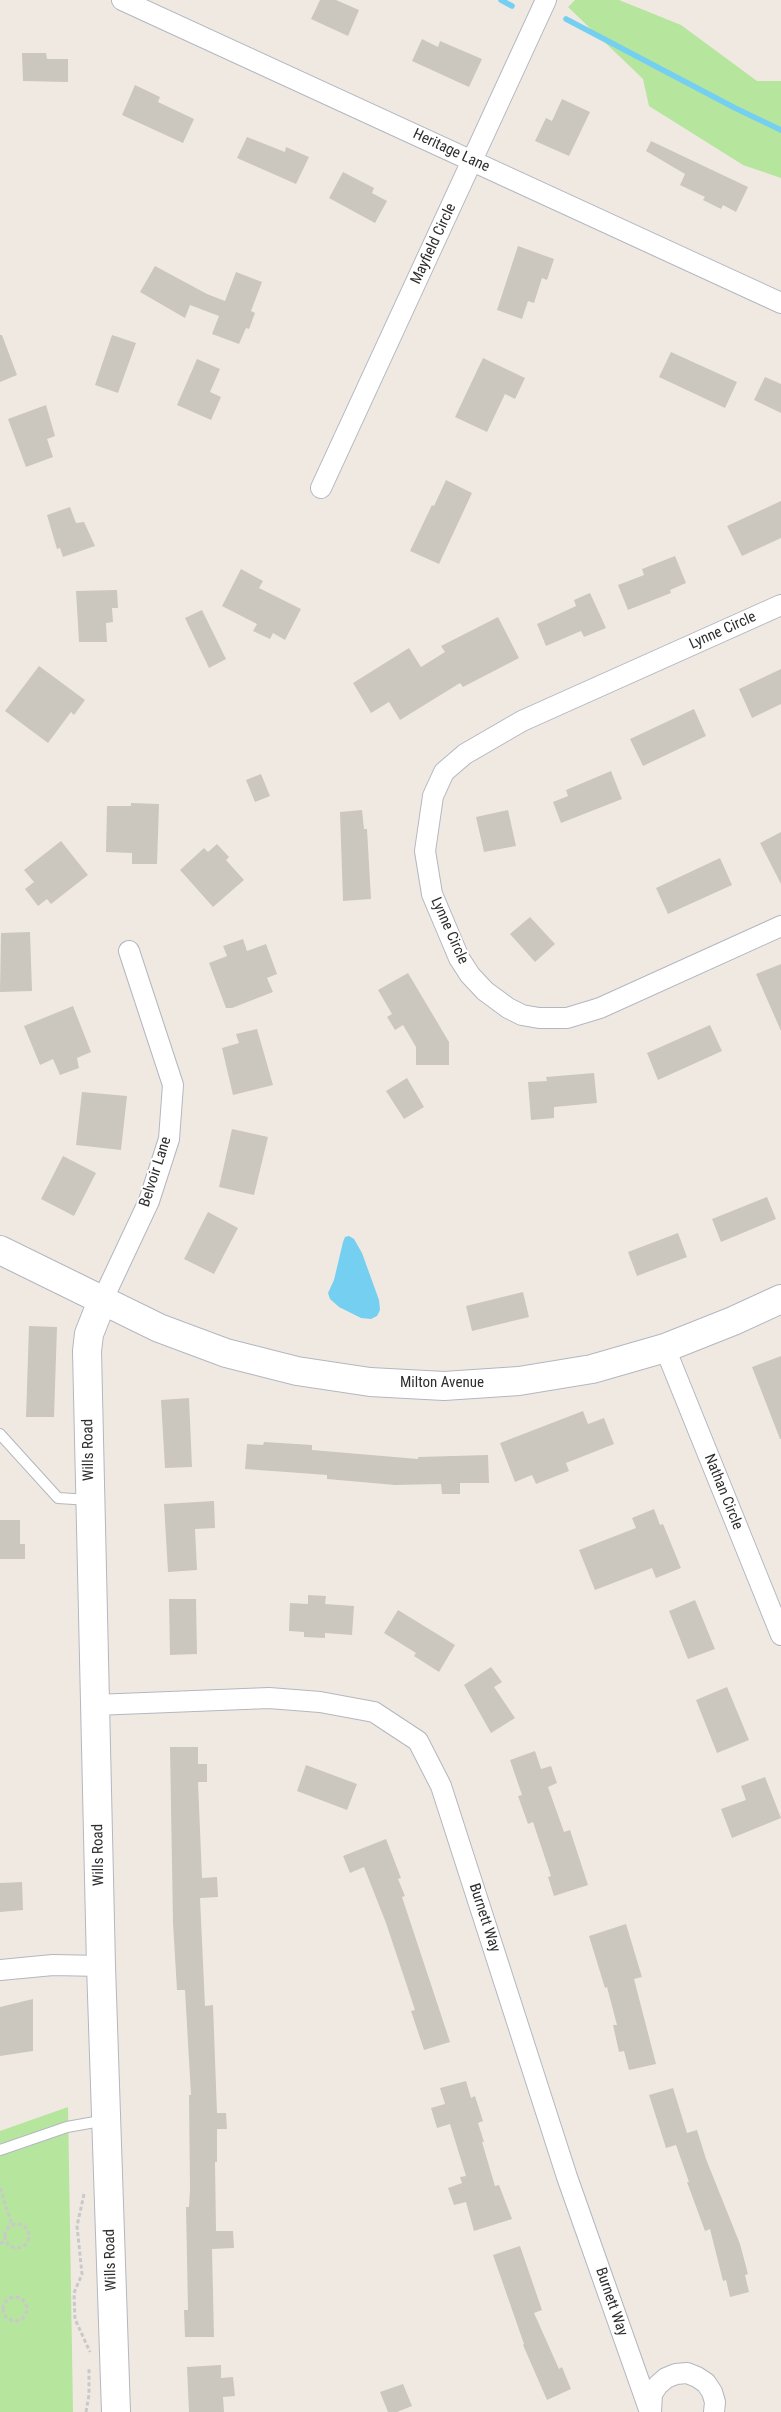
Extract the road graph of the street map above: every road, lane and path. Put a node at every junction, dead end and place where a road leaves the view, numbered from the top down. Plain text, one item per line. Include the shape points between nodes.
1 (122, 0) edge
2 (546, 0) edge
3 (472, 161) junction
4 (781, 303) edge
5 (321, 488) dead end
6 (781, 605) edge
7 (781, 926) edge
8 (129, 951) dead end
9 (0, 1250) edge
10 (781, 1299) edge
11 (102, 1301) junction
12 (665, 1348) junction
13 (0, 1434) edge
14 (90, 1500) junction
15 (781, 1635) edge
16 (95, 1705) junction
17 (101, 1966) junction
18 (0, 1970) edge
19 (107, 2120) junction
20 (0, 2150) edge
21 (0, 2188) edge
22 (85, 2192) dead end
23 (12, 2225) junction
24 (6, 2242) junction
25 (0, 2244) edge
26 (0, 2298) edge
27 (5, 2301) junction
28 (86, 2412) edge
29 (116, 2412) edge
30 (650, 2412) edge
31 (714, 2412) edge

1 - 3 street, Heritage Lane
2 - 3 street, Mayfield Circle
3 - 4 street, Heritage Lane
3 - 5 street, Mayfield Circle
6 - 7 street, Lynne Circle via 522,722 465,754 444,772 433,796 425,851 432,894 459,958 485,991 522,1015 567,1018 600,1008
8 - 11 street, Belvoir Lane via 173,1085 169,1139 148,1200
9 - 11 street, Milton Avenue
10 - 12 street, Milton Avenue
11 - 12 street, Milton Avenue via 159,1328 226,1353 297,1371 370,1382 444,1386 519,1381 592,1368
11 - 14 street, Wills Road via 89,1334 87,1351
12 - 15 street, Nathan Circle
13 - 14 lane via 58,1498
14 - 16 street, Wills Road
16 - 17 street, Wills Road
16 - 30 street, Burnett Way via 269,1698 320,1702 374,1712 418,1741 441,1786 567,2177
17 - 18 street via 53,1965
17 - 19 street, Wills Road
19 - 20 lane via 67,2127
19 - 29 street, Wills Road
21 - 23 path
22 - 28 path via 77,2226 82,2274 74,2293 75,2320 90,2351
23 - 24 path via 5,2234
23 - 24 path via 20,2224 27,2229 29,2241 16,2249
24 - 25 path
26 - 27 path
27 - 27 path via 2,2308 7,2319 18,2321 24,2316 27,2308 24,2301 12,2297
30 - 31 street via 652,2394 658,2385 676,2374 687,2374 697,2377 709,2387 715,2402

